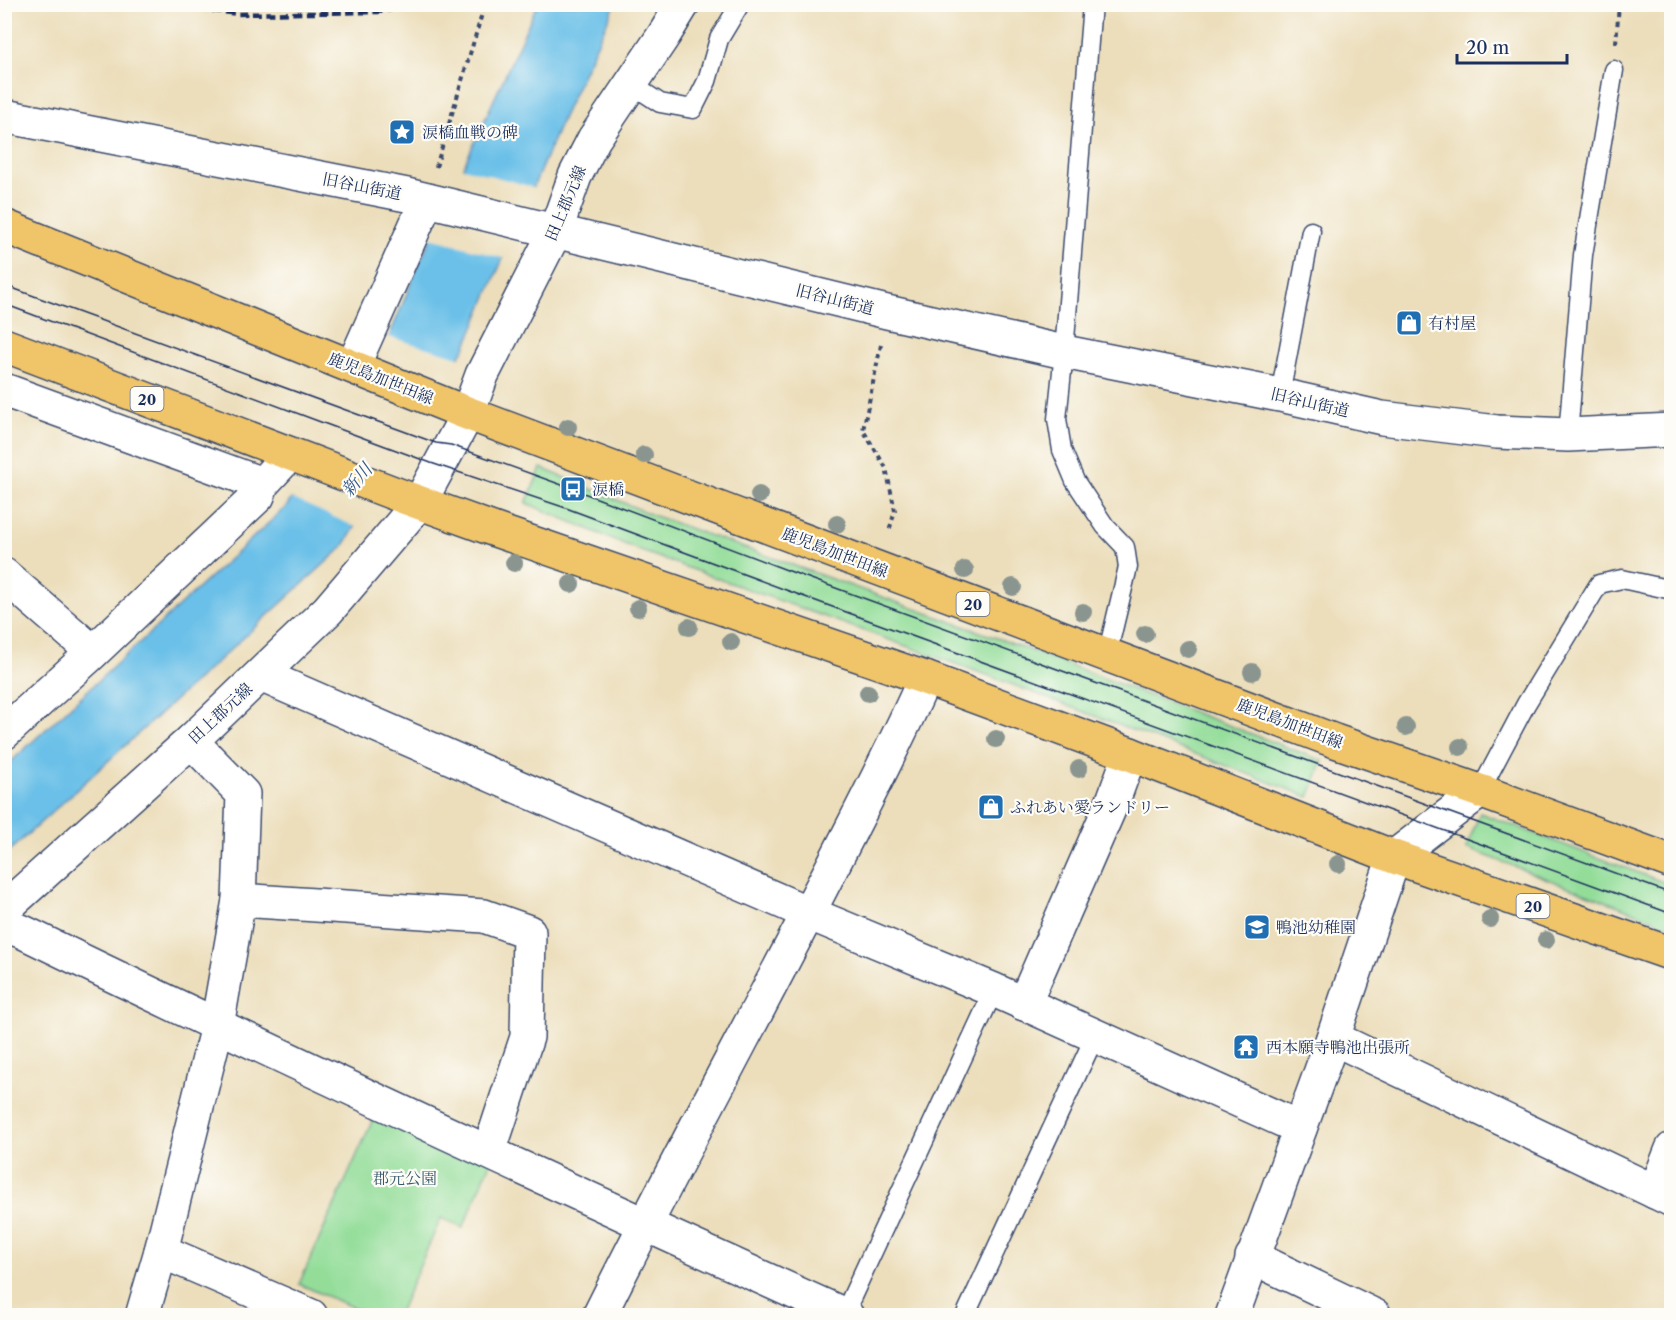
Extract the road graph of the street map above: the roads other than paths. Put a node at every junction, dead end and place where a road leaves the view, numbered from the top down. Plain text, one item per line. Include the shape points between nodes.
1 (683, 4) edge
2 (740, 4) edge
3 (1092, 4) edge
4 (1614, 70) road end
5 (631, 84) junction
6 (4, 116) edge
7 (427, 200) junction
8 (4, 226) edge
9 (541, 228) junction
10 (1311, 231) dead end
11 (4, 345) edge
12 (1064, 351) junction
13 (359, 369) junction
14 (4, 390) edge
15 (1280, 395) junction
16 (463, 411) junction
17 (1671, 430) edge
18 (1568, 435) junction
19 (300, 457) junction
20 (262, 484) junction
21 (412, 499) junction
22 (4, 575) edge
23 (1671, 590) edge
24 (93, 652) junction
25 (1107, 655) junction
26 (261, 675) junction
27 (925, 678) junction
28 (4, 733) edge
29 (191, 741) junction
30 (1130, 754) junction
31 (1480, 791) junction
32 (1394, 857) junction
33 (1671, 862) edge
34 (239, 900) junction
35 (4, 909) edge
36 (808, 913) junction
37 (4, 926) edge
38 (1671, 954) edge
39 (994, 990) junction
40 (1024, 1004) junction
41 (217, 1026) junction
42 (1095, 1036) junction
43 (1333, 1038) junction
44 (1300, 1128) junction
45 (1671, 1149) edge
46 (489, 1152) junction
47 (1663, 1196) edge
48 (644, 1224) junction
49 (161, 1251) junction
50 (1252, 1257) junction
51 (846, 1315) edge
52 (142, 1316) edge
53 (311, 1316) edge
54 (599, 1316) edge
55 (965, 1316) edge
56 (1232, 1316) edge
57 (1375, 1316) edge

1 - 5 street, 田上郡元線
2 - 5 lane via 719,39 707,81 693,109 660,103
3 - 12 lane
4 - 18 lane via 1583,255
5 - 9 street, 田上郡元線
6 - 7 street, 旧谷山街道
7 - 9 street, 旧谷山街道
7 - 13 street
8 - 13 main road, 鹿児島加世田線 / 20
9 - 12 street, 旧谷山街道
9 - 16 street, 田上郡元線 via 482,375
10 - 15 lane
11 - 19 main road, 20
12 - 15 street, 旧谷山街道
12 - 25 lane via 1057,419 1062,450 1075,481 1105,526 1125,547 1128,567
13 - 16 main road, 鹿児島加世田線 / 20
14 - 20 street
15 - 18 street, 旧谷山街道 via 1382,418 1497,432
16 - 21 street, 田上郡元線
16 - 25 main road, 鹿児島加世田線 / 20
17 - 18 street, 旧谷山街道
19 - 20 street
19 - 21 main road, 20
20 - 24 street via 258,496
21 - 26 street, 田上郡元線 via 328,610
21 - 27 main road, 20
22 - 24 street
23 - 31 lane via 1622,579 1599,584 1526,704
24 - 28 street
25 - 31 main road, 鹿児島加世田線 / 20
26 - 29 street, 田上郡元線
26 - 36 street
27 - 30 main road, 20
27 - 36 street
29 - 34 street via 243,794
29 - 35 street, 田上郡元線
30 - 32 main road, 20
30 - 40 street
31 - 32 street
31 - 33 main road, 鹿児島加世田線 / 20
32 - 38 main road, 20
32 - 43 street
34 - 41 street
34 - 46 street via 484,916 529,932 527,1038
36 - 39 street
36 - 48 street
37 - 41 street
39 - 40 street
39 - 51 lane
40 - 42 street
41 - 46 street
41 - 49 street
42 - 44 street
42 - 55 lane
43 - 44 street
43 - 47 street
44 - 50 street
45 - 47 street
46 - 48 street
48 - 51 street
48 - 54 street
49 - 52 street
49 - 53 street
50 - 56 street
50 - 57 street

